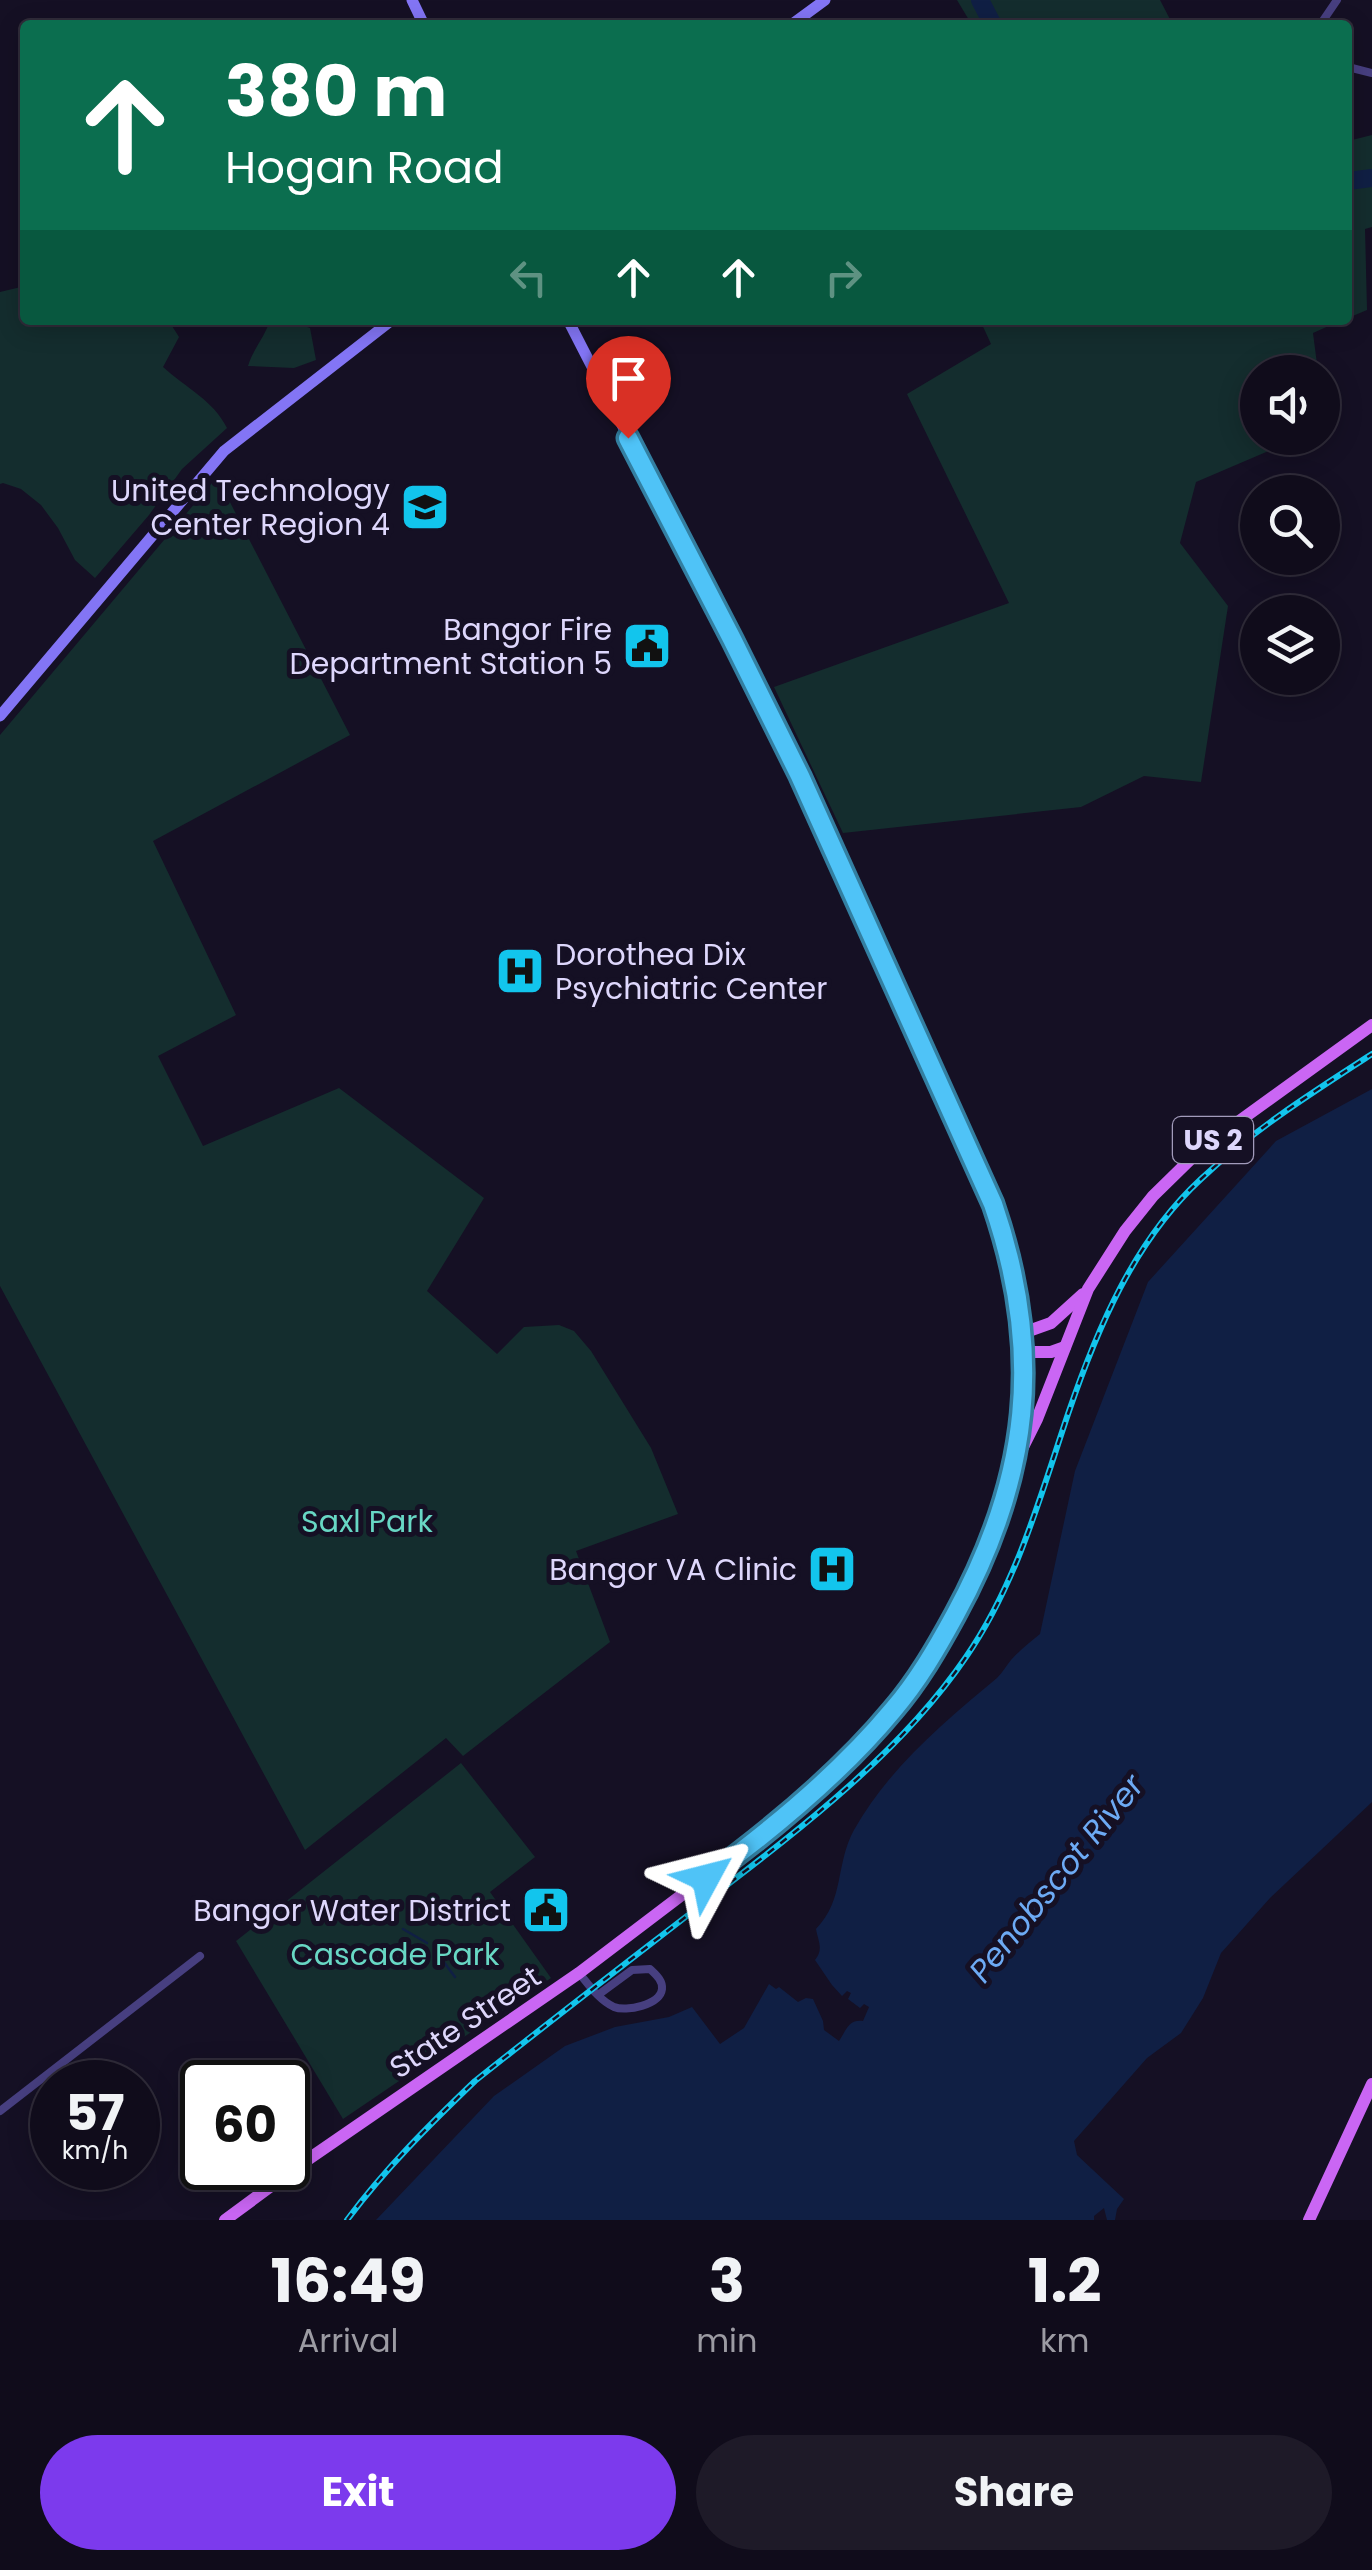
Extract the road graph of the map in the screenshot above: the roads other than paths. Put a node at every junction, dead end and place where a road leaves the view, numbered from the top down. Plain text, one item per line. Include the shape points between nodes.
1 (825, 0) edge
2 (797, 20) edge
3 (386, 325) edge
4 (571, 325) edge
5 (1, 712) edge
6 (1372, 1026) edge
7 (1088, 1289) junction
8 (1022, 1333) junction
9 (1065, 1347) junction
10 (1024, 1352) junction
11 (1015, 1464) junction
12 (200, 1956) dead end
13 (580, 1973) junction
14 (598, 1995) junction
15 (1372, 2084) edge
16 (0, 2111) edge
17 (226, 2220) edge
18 (1309, 2220) edge

1 - 2 main road
3 - 5 main road via 224,450
4 - 8 main road via 800,776 993,1204
6 - 7 main road, State Street / US 2 via 1202,1148 1153,1196
7 - 8 main road via 1051,1323
7 - 9 main road, State Street / US 2
8 - 10 main road
9 - 10 main road
9 - 11 main road, State Street / US 2
10 - 11 main road
11 - 13 main road, State Street / US 2 via 976,1578 894,1710 766,1831
12 - 16 street
13 - 14 street
13 - 17 main road, State Street / US 2
14 - 14 street via 622,2009 640,2006 658,1997 662,1982 650,1969 632,1970
15 - 18 main road

